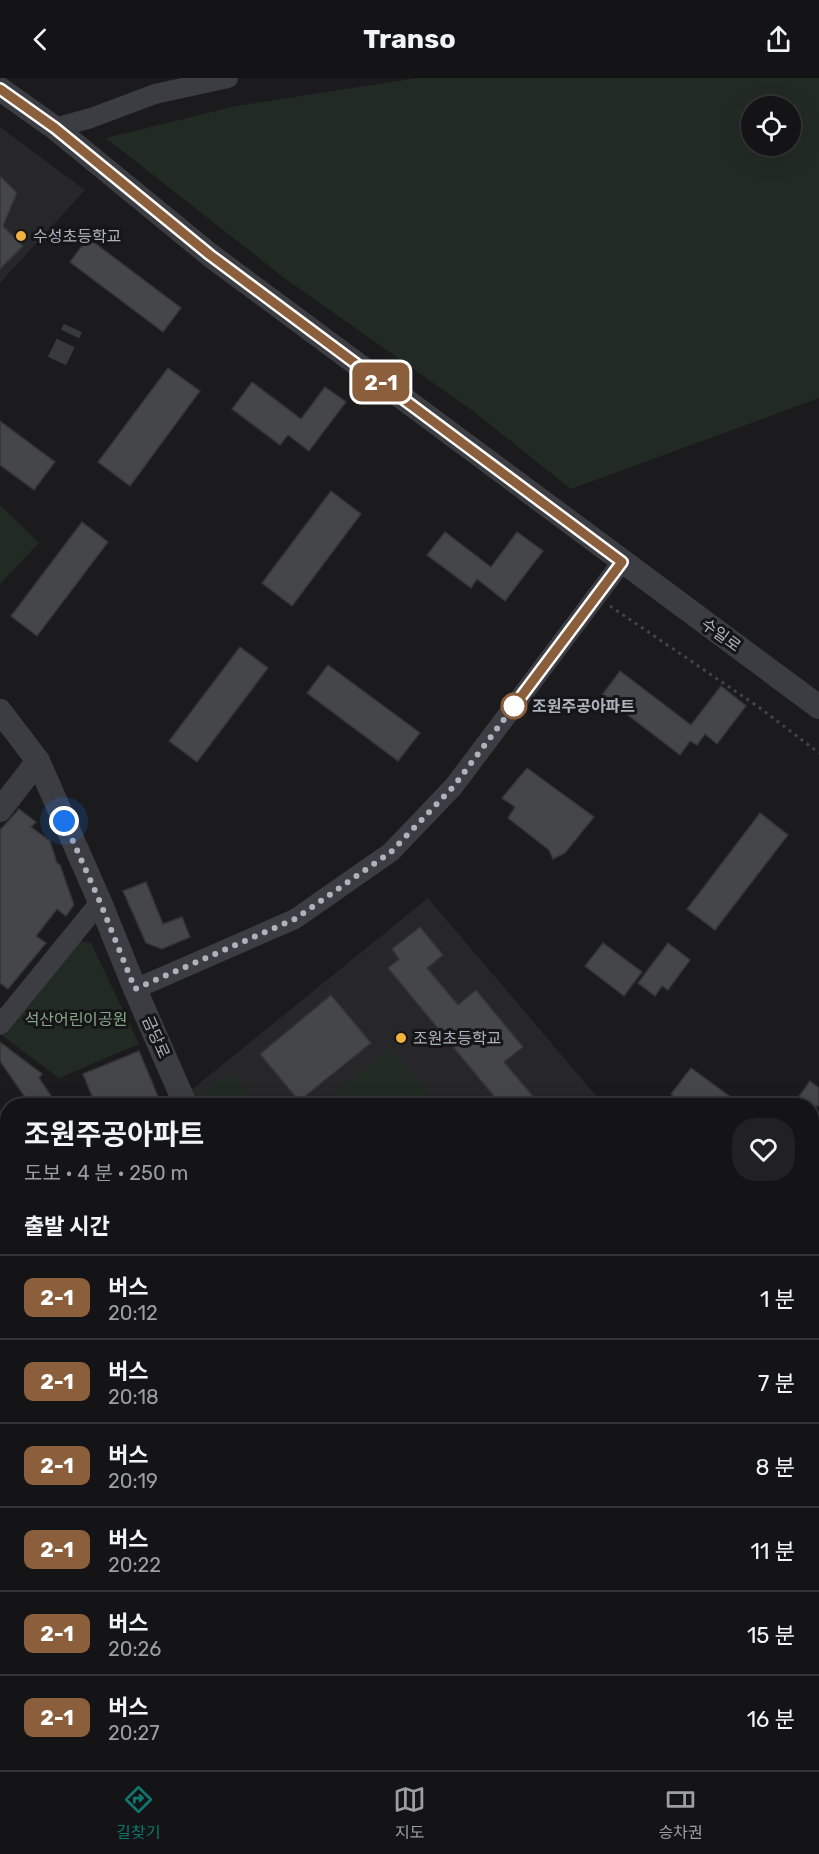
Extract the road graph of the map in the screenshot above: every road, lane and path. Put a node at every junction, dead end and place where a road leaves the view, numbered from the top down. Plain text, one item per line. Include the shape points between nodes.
1 (228, 78) edge
2 (0, 89) edge
3 (55, 128) junction
4 (622, 562) junction
5 (596, 597) junction
6 (819, 707) edge
7 (0, 711) edge
8 (819, 753) edge
9 (38, 761) junction
10 (0, 810) edge
11 (100, 902) junction
12 (135, 989) junction
13 (0, 1025) edge
14 (183, 1098) edge

1 - 3 street via 155,94
2 - 3 street, 수일로
3 - 4 street, 수일로 via 210,255
4 - 5 street
4 - 6 street, 수일로
5 - 8 path via 760,708
5 - 12 street via 454,786 391,852 295,919
7 - 9 street, 금당로
9 - 10 street
9 - 11 street, 금당로
11 - 12 street, 금당로
11 - 13 street
12 - 14 street, 금당로

